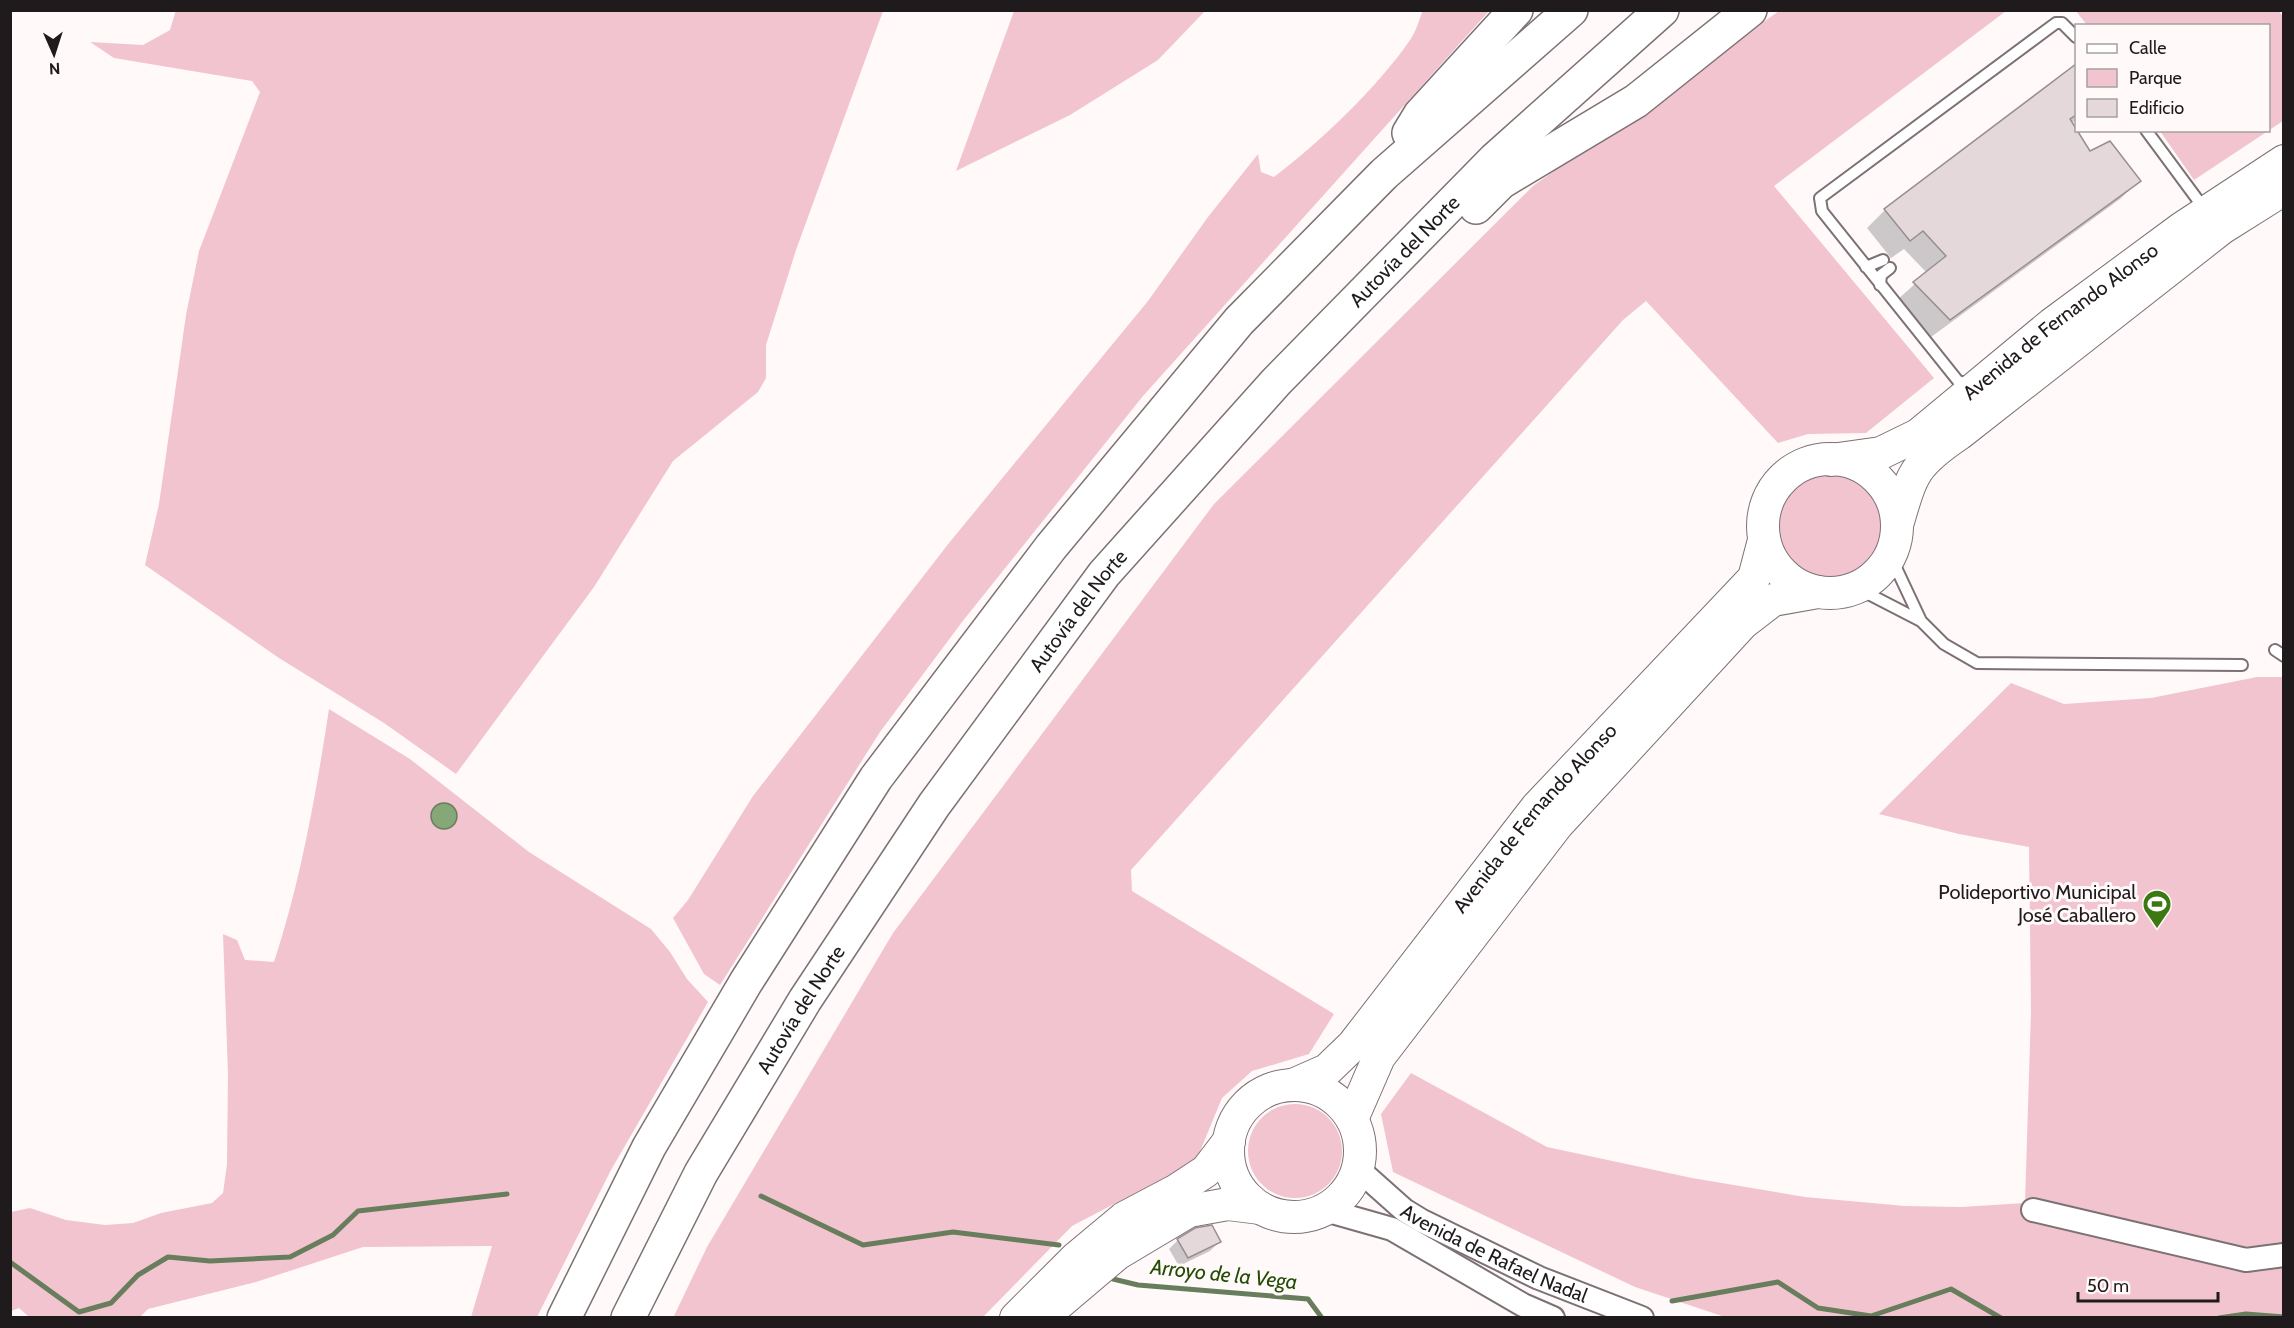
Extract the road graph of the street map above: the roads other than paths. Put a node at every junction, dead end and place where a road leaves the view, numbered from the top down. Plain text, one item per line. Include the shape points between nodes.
1 (1516, 10) edge
2 (1571, 10) edge
3 (1662, 10) edge
4 (1750, 10) edge
5 (2075, 36) edge
6 (2147, 132) edge
7 (2283, 161) edge
8 (1384, 174) junction
9 (2283, 189) edge
10 (2201, 214) junction
11 (1866, 267) junction
12 (1880, 285) junction
13 (1276, 382) junction
14 (1978, 386) junction
15 (1831, 459) junction
16 (1897, 525) junction
17 (1764, 540) junction
18 (1890, 555) junction
19 (1857, 588) junction
20 (1818, 592) junction
21 (1921, 621) junction
22 (2242, 664) dead end
23 (1293, 1085) junction
24 (1352, 1119) junction
25 (1229, 1141) junction
26 (1358, 1169) junction
27 (1260, 1208) junction
28 (1325, 1210) junction
29 (2033, 1210) dead end
30 (2283, 1255) edge
31 (564, 1317) edge
32 (628, 1317) edge
33 (1016, 1317) edge
34 (1042, 1317) edge
35 (1552, 1317) edge
36 (1642, 1317) edge

1 - 8 highway via 1420,115
2 - 8 highway
3 - 13 highway, Autovía del Norte via 1494,160
4 - 13 highway via 1636,101 1501,182 1367,313
5 - 11 lane via 2062,23 2056,23 1820,198 1822,211
6 - 10 lane via 2200,203
7 - 10 street, Avenida de Fernando Alonso
8 - 31 highway via 1239,321 1051,547 876,778 746,982 649,1147
9 - 16 street, Avenida de Fernando Alonso via 2222,228 1932,452 1912,476
10 - 14 street, Avenida de Fernando Alonso via 2052,324
11 - 12 lane
11 - 12 lane via 1887,264
12 - 14 lane via 1958,381
13 - 32 highway, Autovía del Norte via 1104,574 934,805 805,1000 701,1173
14 - 15 street, Avenida de Fernando Alonso via 1918,435 1881,453
15 - 16 street via 1869,472 1884,486
15 - 17 street via 1797,468 1783,478 1766,507
16 - 18 street
17 - 20 street via 1771,559 1783,574 1799,586
17 - 23 street, Avenida de Fernando Alonso via 1754,578 1537,807 1353,1045 1327,1070
18 - 19 street via 1871,579
18 - 21 lane
19 - 20 street via 1838,593
19 - 21 lane
20 - 24 street, Avenida de Fernando Alonso via 1773,600 1743,623 1557,825 1379,1058
21 - 22 lane via 1944,644 1977,663
23 - 24 street via 1321,1091 1344,1107
23 - 25 street via 1275,1088 1244,1108
24 - 26 street via 1359,1135
25 - 27 street via 1234,1179 1245,1196
25 - 33 street via 1206,1171 1124,1218
26 - 28 street via 1345,1192
26 - 36 street, Avenida de Rafael Nadal via 1422,1221 1539,1278
27 - 28 street via 1281,1216 1304,1217
27 - 34 street via 1228,1204 1189,1211 1117,1254
28 - 35 street, Avenida de Rafael Nadal via 1392,1229 1522,1305
29 - 30 street via 2246,1260

